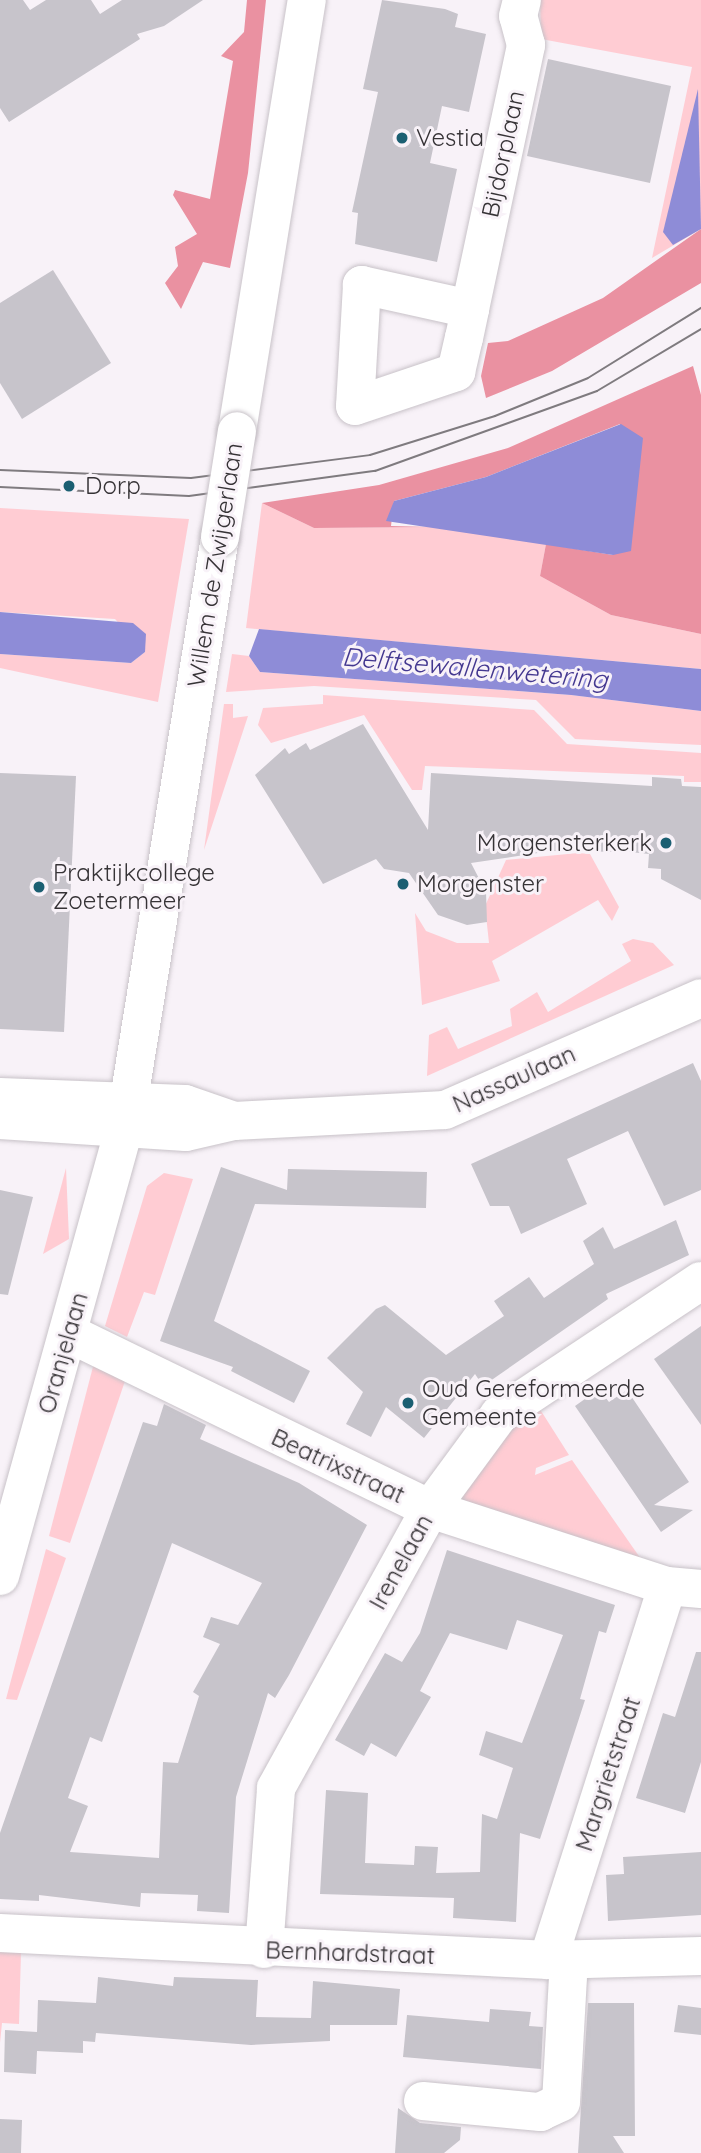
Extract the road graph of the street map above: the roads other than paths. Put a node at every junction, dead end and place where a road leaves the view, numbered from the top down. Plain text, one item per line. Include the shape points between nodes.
1 (307, 0) edge
2 (522, 0) edge
3 (470, 309) dead end
4 (701, 998) edge
5 (0, 1097) edge
6 (125, 1115) junction
7 (0, 1120) edge
8 (701, 1280) edge
9 (68, 1333) junction
10 (430, 1509) junction
11 (0, 1576) edge
12 (684, 1588) edge
13 (0, 1933) edge
14 (264, 1949) junction
15 (701, 1956) edge
16 (559, 1960) junction
17 (423, 2101) dead end

1 - 6 street, Willem de Zwijgerlaan, bridge
2 - 3 street, Bijdorplaan via 518,16 526,45
4 - 6 street, Nassaulaan via 444,1110 234,1121 186,1132
5 - 6 street
6 - 7 street
6 - 9 street, Oranjelaan
8 - 10 street, Irenelaan via 499,1415
9 - 10 street, Beatrixstraat
9 - 11 street, Oranjelaan
10 - 12 street, Beatrixstraat
10 - 14 street, Irenelaan via 276,1788
12 - 16 street, Margrietstraat
13 - 14 street, Bernhardstraat
14 - 16 street, Bernhardstraat
15 - 16 street, Bernhardstraat
16 - 17 street, Margrietstraat via 561,2102 540,2112

